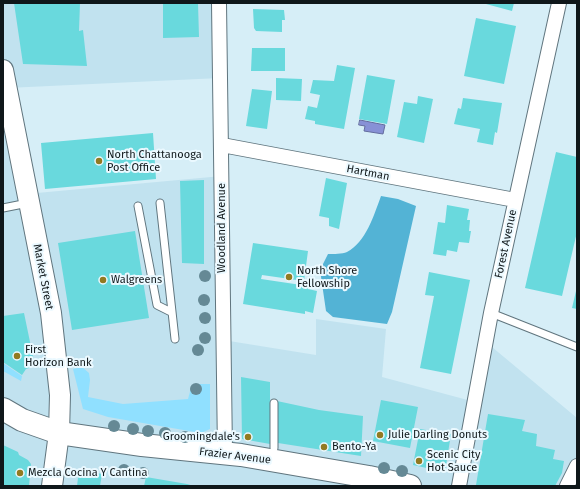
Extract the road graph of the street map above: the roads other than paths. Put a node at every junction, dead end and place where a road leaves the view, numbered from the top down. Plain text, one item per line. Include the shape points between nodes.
1 (219, 3) edge
2 (559, 3) edge
3 (3, 70) edge
4 (222, 145) junction
5 (515, 200) junction
6 (28, 203) junction
7 (160, 204) dead end
8 (138, 206) dead end
9 (3, 208) edge
10 (171, 312) junction
11 (491, 313) junction
12 (175, 339) dead end
13 (577, 347) edge
14 (274, 403) dead end
15 (3, 409) edge
16 (59, 433) junction
17 (274, 448) dead end
18 (225, 453) junction
19 (577, 466) edge
20 (52, 486) edge
21 (410, 486) edge
22 (459, 486) edge
23 (567, 486) edge

1 - 4 street, Woodland Avenue
2 - 5 street, Forest Avenue
3 - 6 street, Market Street
4 - 5 street, Hartman
4 - 18 street, Woodland Avenue
5 - 11 street, Forest Avenue
6 - 9 lane
6 - 16 street, Market Street via 51,313 60,395
7 - 10 lane
8 - 10 lane via 157,305
10 - 12 lane
11 - 13 lane
11 - 22 street, Forest Avenue
14 - 17 lane
15 - 16 main road, Frazier Avenue via 22,420
16 - 18 main road, Frazier Avenue
16 - 20 street, Market Street
18 - 21 main road, Frazier Avenue
19 - 23 street

